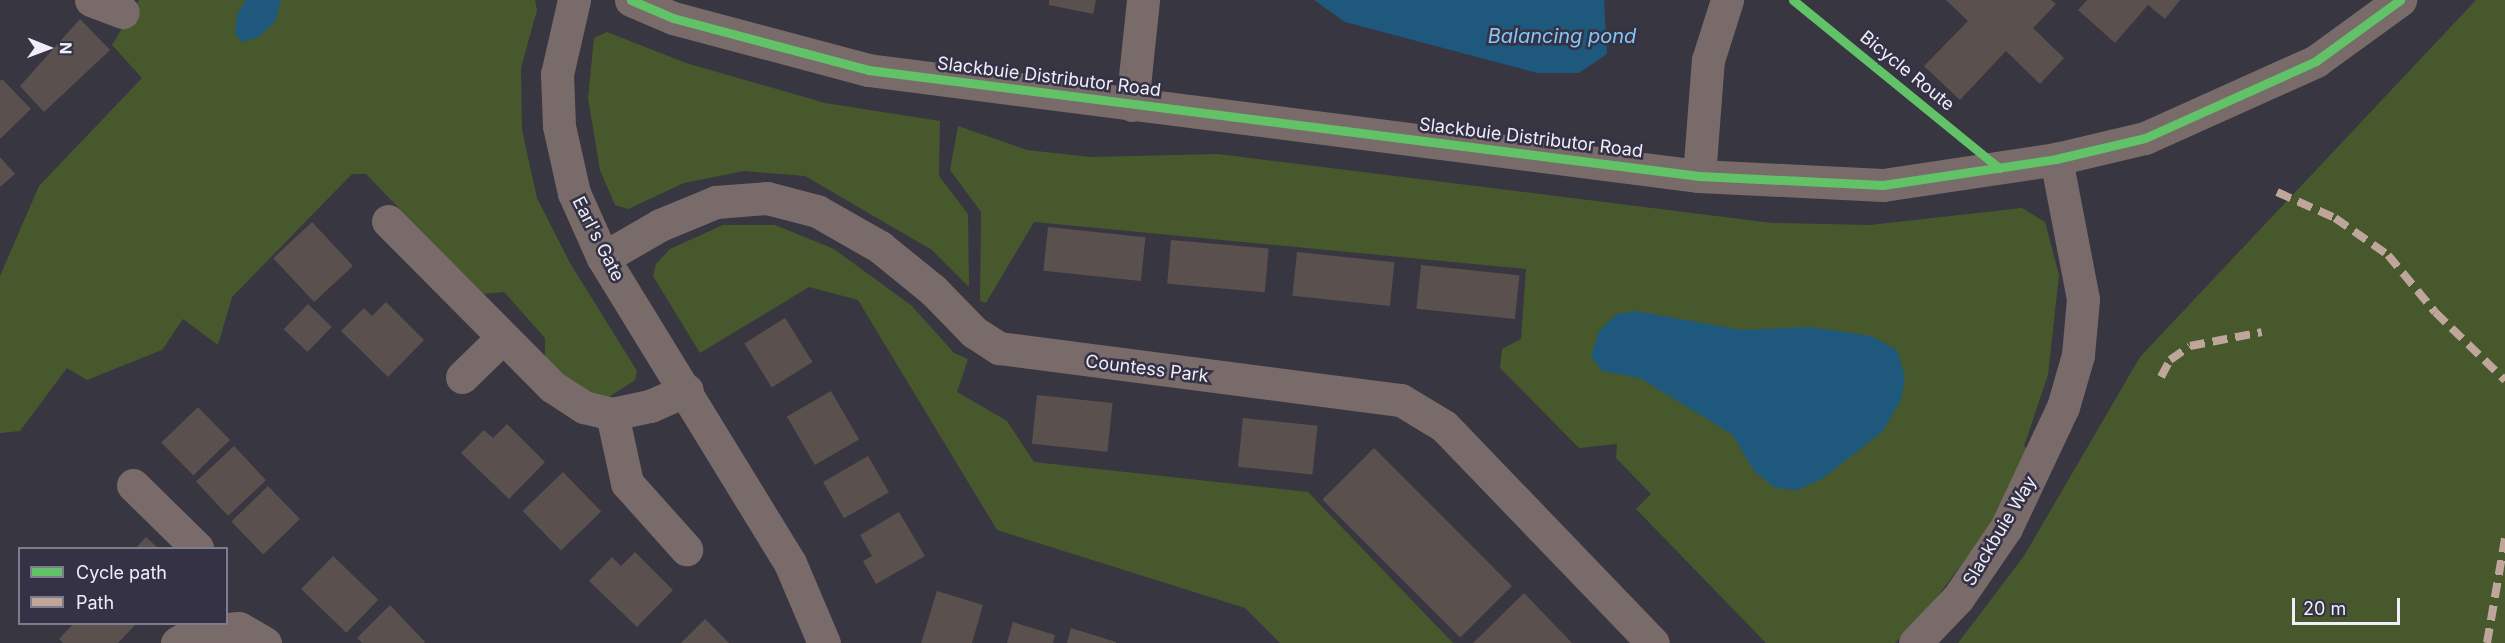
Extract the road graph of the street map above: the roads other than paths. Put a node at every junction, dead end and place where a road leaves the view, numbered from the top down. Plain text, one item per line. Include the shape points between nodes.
1 (91, 0) edge
2 (574, 0) edge
3 (631, 0) edge
4 (1143, 0) edge
5 (1727, 0) edge
6 (2400, 0) edge
7 (123, 12) dead end
8 (1132, 105) junction
9 (2056, 159) junction
10 (1699, 176) junction
11 (388, 222) dead end
12 (603, 258) junction
13 (503, 337) junction
14 (462, 377) dead end
15 (687, 390) junction
16 (612, 414) junction
17 (133, 485) dead end
18 (195, 547) edge
19 (686, 549) dead end
20 (220, 627) edge
21 (177, 643) edge
22 (265, 643) edge
23 (824, 643) edge
24 (1653, 643) edge
25 (1915, 643) edge

1 - 7 street
2 - 12 street, Earl's Gate via 557,74 559,126 574,193
3 - 8 street, Slackbuie Distributor Road via 673,18 868,70
4 - 8 street
5 - 10 street via 1708,60
6 - 9 street, Slackbuie Distributor Road via 2316,61 2182,124 2145,138
8 - 10 street, Slackbuie Distributor Road
9 - 10 street, Slackbuie Distributor Road via 1883,185
9 - 25 street, Slackbuie Way via 2083,298 2078,355 2041,462 2006,528 1958,598
11 - 13 street
12 - 15 street, Earl's Gate
12 - 24 street, Countess Park via 660,225 716,202 767,198 817,211 880,247 933,290 974,332 999,348 1401,400 1444,426
13 - 14 street
13 - 16 street via 553,387 584,407
15 - 16 street via 650,406
15 - 23 street, Earl's Gate via 790,563
16 - 19 street via 627,483
17 - 18 street
20 - 21 street via 195,632
20 - 22 street via 238,628

